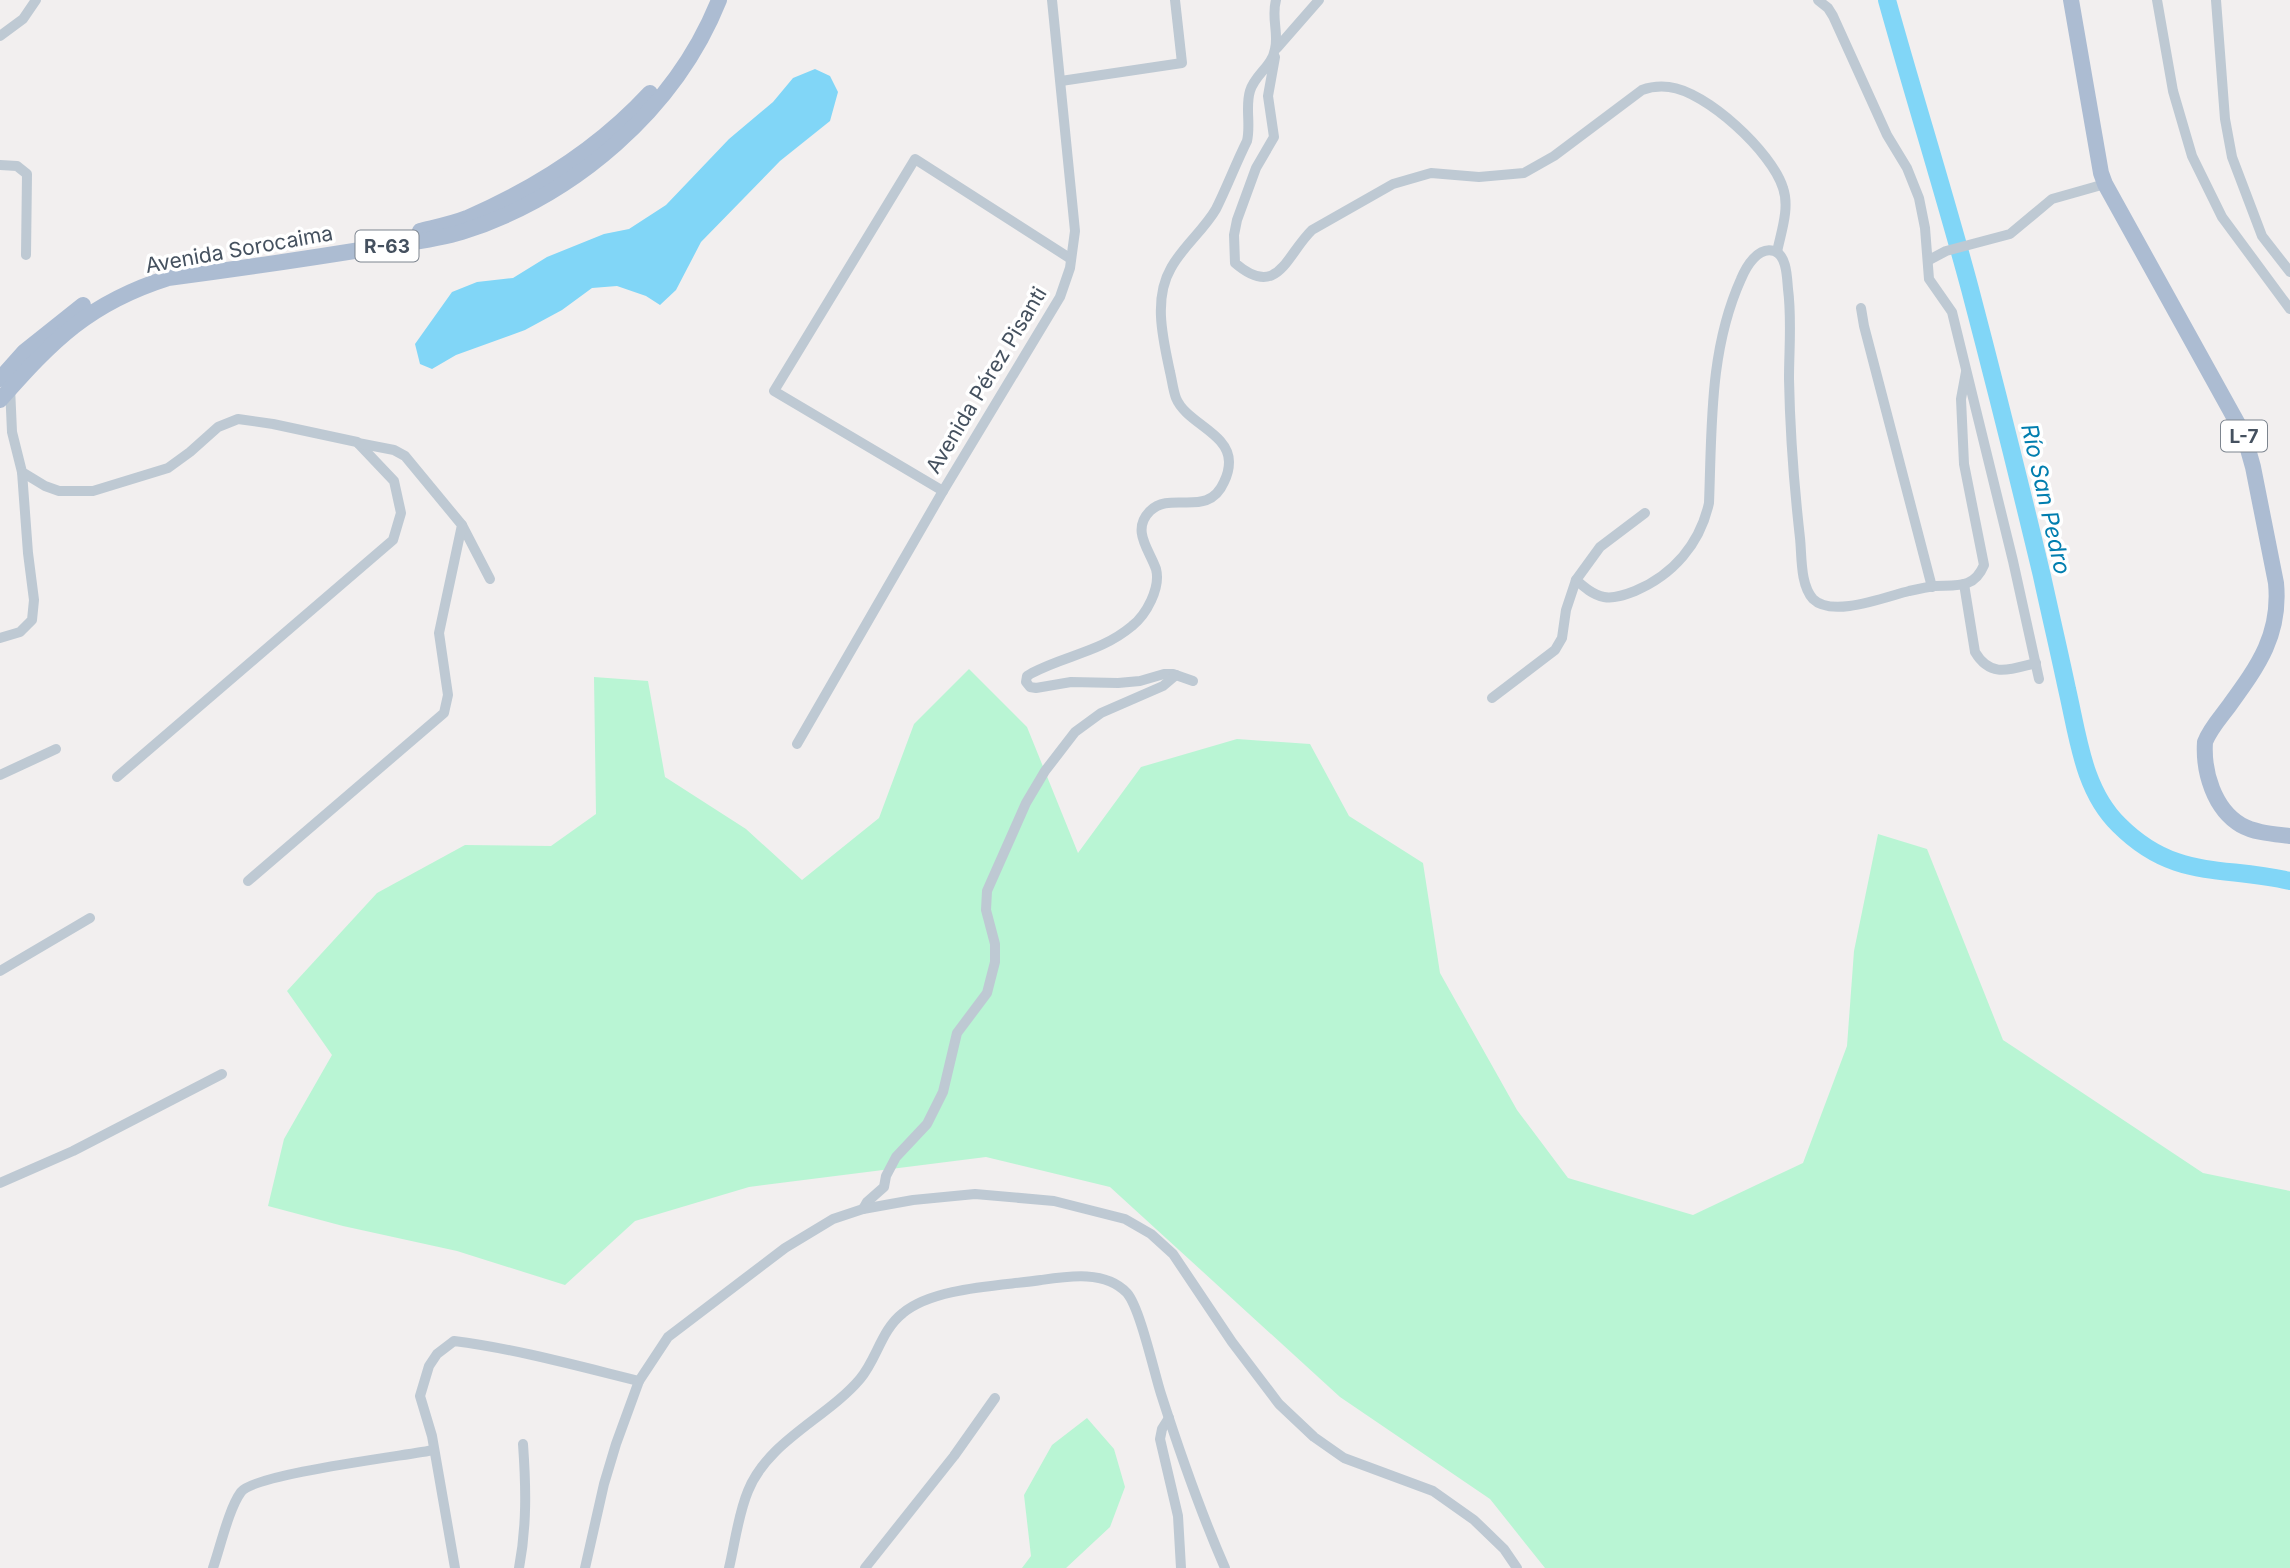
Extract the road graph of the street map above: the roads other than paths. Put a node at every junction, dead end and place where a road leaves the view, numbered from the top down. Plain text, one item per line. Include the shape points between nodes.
1 (36, 0) edge
2 (719, 0) edge
3 (1052, 0) edge
4 (1175, 0) edge
5 (1276, 0) edge
6 (1319, 0) edge
7 (1818, 0) edge
8 (2157, 0) edge
9 (2216, 0) edge
10 (2073, 1) edge
11 (708, 10) edge
12 (0, 36) edge
13 (1275, 50) junction
14 (1061, 81) junction
15 (0, 165) edge
16 (2105, 184) junction
17 (1777, 252) junction
18 (26, 255) dead end
19 (1071, 259) junction
20 (1929, 260) junction
21 (2290, 272) edge
22 (1861, 308) dead end
23 (2290, 309) edge
24 (1966, 372) junction
25 (3, 382) edge
26 (356, 442) junction
27 (22, 472) junction
28 (943, 491) junction
29 (1646, 513) dead end
30 (462, 525) junction
31 (490, 579) dead end
32 (1576, 580) junction
33 (1964, 584) junction
34 (1932, 587) junction
35 (0, 638) edge
36 (2036, 663) junction
37 (1176, 675) junction
38 (2039, 678) dead end
39 (1193, 681) dead end
40 (1492, 698) dead end
41 (797, 744) dead end
42 (57, 749) dead end
43 (0, 775) edge
44 (117, 777) dead end
45 (2290, 836) edge
46 (248, 881) dead end
47 (90, 918) dead end
48 (0, 971) edge
49 (222, 1074) dead end
50 (0, 1183) edge
51 (863, 1209) junction
52 (639, 1381) junction
53 (996, 1398) dead end
54 (1169, 1418) junction
55 (523, 1444) dead end
56 (434, 1450) junction
57 (213, 1568) edge
58 (455, 1568) edge
59 (519, 1568) edge
60 (585, 1568) edge
61 (729, 1568) edge
62 (864, 1568) edge
63 (1181, 1568) edge
64 (1225, 1568) edge
65 (1517, 1568) edge

1 - 12 street via 23,19
2 - 11 main road, Avenida Sorocaima / R-63
3 - 14 street, Avenida Pérez Pisanti
4 - 14 street via 1182,63
5 - 13 street
6 - 13 street
7 - 20 street via 1833,16 1887,135 1907,168 1919,198
8 - 23 street via 2173,92 2192,156 2222,217
9 - 21 street via 2232,157 2262,236
10 - 16 main road, L-7
11 - 25 main road, Avenida Sorocaima / R-63 via 696,49 641,118 572,180 533,202 489,223 408,244 167,274 88,314
13 - 17 street via 1268,96 1274,137 1256,169 1234,235 1235,263 1253,274 1276,275 1312,230 1393,184 1432,173 1479,177 1524,173 1642,90 1658,87 1680,90 1707,104 1732,122 1768,161 1786,199
13 - 37 street via 1250,90 1247,141 1216,208 1170,268 1161,300 1163,341 1176,398 1226,449 1227,476 1211,498 1165,503 1148,513 1142,540 1156,578 1152,598 1140,619 1096,649 1032,673 1026,682 1036,688
14 - 19 street, Avenida Pérez Pisanti via 1075,231
15 - 18 street via 17,166 27,174
16 - 20 street via 2052,199 2010,234
16 - 45 main road, L-7 via 2244,435 2249,452 2276,583 2275,627 2250,677 2208,734 2204,758 2219,803 2231,818 2244,827
17 - 32 street via 1764,252 1749,263 1723,326 1715,368 1709,503 1689,550 1669,572 1623,596 1604,597
17 - 34 street via 1783,259 1789,290 1791,456 1806,586 1819,604 1839,608
19 - 28 street, Avenida Pérez Pisanti via 1060,296
19 - 28 street via 915,159 775,391
20 - 24 street via 1929,279 1952,312
22 - 34 street
24 - 33 street via 1964,464 1984,565 1975,579
24 - 36 street
25 - 27 street
26 - 27 street via 238,419 218,427 167,468 93,491 58,491
26 - 30 street via 405,456
26 - 44 street via 394,481 401,513 393,540
27 - 35 street via 33,620 20,632
28 - 41 street, Avenida Pérez Pisanti
29 - 32 street via 1600,547
30 - 31 street
30 - 46 street via 439,634 448,695 444,713
32 - 40 street via 1555,650
33 - 34 street
33 - 36 street via 1979,659 2001,672
36 - 38 street
37 - 39 street
37 - 51 street via 1163,686 1101,713 1075,732 1026,803 987,891 986,910 995,944 987,993 957,1033 943,1092 927,1124 896,1157 884,1187
42 - 43 street
47 - 48 street
49 - 50 street
51 - 52 street via 833,1219 785,1248 668,1337
51 - 65 street via 975,1194 1055,1201 1125,1219 1173,1254 1279,1404 1314,1437 1345,1458 1433,1491 1474,1520
52 - 56 street via 454,1341 437,1354 422,1383 420,1396
52 - 60 street via 604,1484
53 - 62 street
54 - 61 street via 1127,1294 1111,1283 1073,1275 928,1299 903,1312 886,1331 862,1377 759,1471 748,1491
54 - 63 street via 1160,1439 1178,1516
54 - 64 street
55 - 59 street via 526,1496
56 - 57 street via 339,1464 261,1480 243,1489
56 - 58 street

